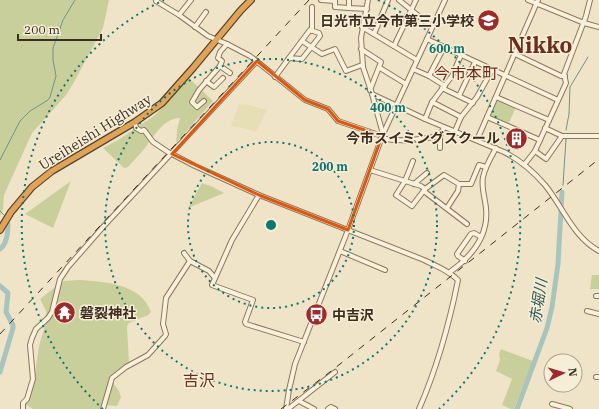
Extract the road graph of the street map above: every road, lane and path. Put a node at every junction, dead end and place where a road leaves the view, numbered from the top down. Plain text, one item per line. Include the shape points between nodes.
1 (157, 0) edge
2 (191, 0) edge
3 (251, 0) edge
4 (321, 0) edge
5 (335, 0) edge
6 (349, 0) edge
7 (368, 0) edge
8 (388, 0) edge
9 (399, 0) edge
10 (416, 0) edge
11 (445, 0) edge
12 (528, 0) edge
13 (590, 0) edge
14 (537, 2) edge
15 (312, 7) dead end
16 (349, 8) junction
17 (367, 9) junction
18 (411, 10) junction
19 (206, 12) dead end
20 (179, 15) junction
21 (584, 23) junction
22 (195, 27) junction
23 (362, 27) junction
24 (432, 27) junction
25 (599, 27) edge
26 (312, 31) junction
27 (374, 34) junction
28 (427, 39) junction
29 (217, 40) junction
30 (302, 41) junction
31 (226, 44) junction
32 (394, 46) junction
33 (312, 47) junction
34 (444, 47) junction
35 (361, 49) junction
36 (515, 54) junction
37 (461, 55) junction
38 (289, 58) junction
39 (417, 60) junction
40 (257, 62) junction
41 (475, 62) junction
42 (362, 65) junction
43 (220, 66) junction
44 (380, 68) junction
45 (413, 69) junction
46 (492, 70) junction
47 (230, 73) dead end
48 (274, 76) junction
49 (429, 76) junction
50 (505, 76) junction
51 (565, 76) junction
52 (223, 78) dead end
53 (206, 81) junction
54 (406, 84) junction
55 (443, 87) junction
56 (371, 92) junction
57 (459, 96) junction
58 (496, 97) junction
59 (204, 100) dead end
60 (558, 100) junction
61 (432, 102) junction
62 (473, 103) junction
63 (396, 105) junction
64 (461, 117) junction
65 (487, 117) junction
66 (424, 119) junction
67 (549, 120) junction
68 (135, 122) junction
69 (444, 127) junction
70 (546, 128) junction
71 (455, 131) junction
72 (382, 136) junction
73 (440, 136) junction
74 (562, 136) junction
75 (599, 136) edge
76 (477, 140) junction
77 (540, 140) junction
78 (440, 148) dead end
79 (496, 148) junction
80 (535, 151) junction
81 (172, 154) junction
82 (413, 161) dead end
83 (524, 165) junction
84 (486, 167) junction
85 (370, 170) junction
86 (426, 174) dead end
87 (405, 181) junction
88 (414, 184) junction
89 (459, 184) junction
90 (425, 189) junction
91 (259, 195) junction
92 (447, 208) junction
93 (467, 224) dead end
94 (0, 230) edge
95 (348, 230) junction
96 (481, 237) junction
97 (340, 251) junction
98 (599, 251) edge
99 (184, 253) dead end
100 (190, 261) junction
101 (465, 261) junction
102 (385, 270) dead end
103 (450, 272) junction
104 (215, 278) junction
105 (587, 311) dead end
106 (599, 314) edge
107 (304, 342) junction
108 (335, 372) dead end
109 (299, 401) junction
110 (552, 404) dead end
111 (23, 409) edge
112 (103, 409) edge
113 (287, 409) edge
114 (314, 409) edge
115 (328, 409) edge
116 (334, 409) edge
117 (419, 409) edge
118 (570, 409) edge

1 - 20 street
2 - 20 street
3 - 29 highway, Ureiheishi Highway
4 - 5 street
5 - 16 street via 335,7
6 - 16 street
7 - 17 street
8 - 27 street
9 - 18 street
10 - 18 street
11 - 24 street
12 - 14 street
13 - 21 street
14 - 21 street
14 - 36 street
15 - 26 street
16 - 17 street
17 - 23 street
18 - 24 street
18 - 32 street
19 - 22 street
20 - 22 street
21 - 25 street
21 - 51 street
22 - 29 street
23 - 27 street
23 - 35 street
24 - 28 street
26 - 30 street via 310,30
26 - 33 street via 319,33 320,36
27 - 32 street
28 - 34 street
28 - 39 street
29 - 31 street
29 - 68 highway, Ureiheishi Highway via 162,103
30 - 33 street
30 - 38 street
31 - 40 street
31 - 43 street via 218,58 222,61
32 - 39 street
33 - 38 street via 302,59
33 - 42 street via 322,54 335,49 346,71
34 - 37 street
34 - 49 street
35 - 42 street
35 - 44 street via 381,62
36 - 50 street
36 - 51 street
37 - 41 street
37 - 55 street via 452,76
38 - 48 street
39 - 45 street
40 - 48 street
40 - 81 street
41 - 46 street
41 - 57 street
42 - 56 street
43 - 47 street
43 - 53 street
44 - 54 street
44 - 56 street
45 - 49 street
45 - 54 street
46 - 50 street
46 - 62 street
48 - 72 street via 305,100 328,109 338,121
49 - 55 street
50 - 58 street
50 - 60 street
51 - 60 street via 567,82
52 - 53 street via 214,87
53 - 59 street via 192,102 197,107
54 - 63 street
55 - 57 street
55 - 61 street
56 - 63 street
56 - 72 street
57 - 62 street
58 - 65 street
58 - 67 street
60 - 67 street
61 - 64 street
61 - 66 street
62 - 64 street
63 - 66 street
63 - 72 street
64 - 71 street
65 - 76 street
65 - 77 street
66 - 69 street
67 - 70 street
68 - 81 street via 136,128 144,130 153,142
68 - 94 highway, Ureiheishi Highway via 52,171 32,187
69 - 71 street
69 - 73 street
70 - 74 street
70 - 77 street
71 - 76 street
72 - 73 street via 416,141
72 - 85 street
73 - 78 street
74 - 75 street
74 - 80 street via 546,159
76 - 79 street
77 - 80 street
79 - 83 street
79 - 84 street
80 - 83 street
81 - 91 street
81 - 111 street via 83,249 60,278 52,312 36,328 32,338 30,346 33,378
82 - 87 street
83 - 98 street via 544,184 580,236
84 - 89 street via 479,165 471,184
84 - 96 street via 483,182 487,218
85 - 87 street
85 - 95 street
86 - 88 street
87 - 88 street
87 - 90 street via 396,195 412,206
88 - 90 street
89 - 90 street via 444,174
89 - 92 street via 458,191
90 - 92 street via 425,192
91 - 95 street
91 - 104 street via 232,240
92 - 93 street
95 - 97 street
95 - 103 street
96 - 101 street
96 - 101 street via 471,234 457,254
97 - 102 street
97 - 107 street
99 - 100 street
100 - 104 street via 209,271
100 - 112 street via 166,298 163,324 166,336 148,355 112,378
101 - 103 street
103 - 117 street via 458,280 454,301 434,374
104 - 107 street via 212,285 253,300 246,324
105 - 106 street
107 - 113 street via 291,378
108 - 109 street
109 - 113 street
109 - 114 street
110 - 118 street
115 - 116 street

